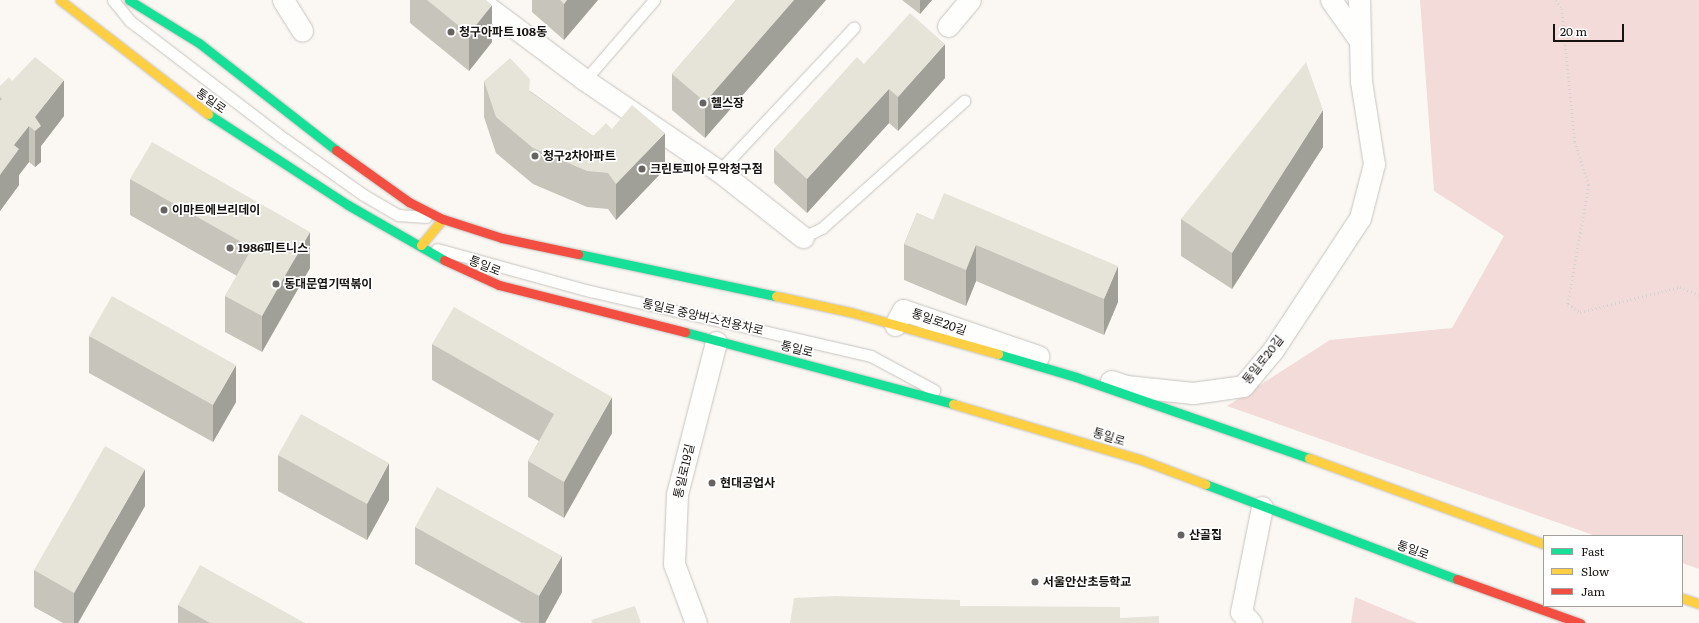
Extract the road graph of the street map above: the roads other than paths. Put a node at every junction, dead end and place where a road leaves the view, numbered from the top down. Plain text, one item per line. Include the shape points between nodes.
1 (60, 0) edge
2 (113, 0) edge
3 (129, 0) edge
4 (283, 0) edge
5 (478, 0) edge
6 (654, 0) edge
7 (970, 0) edge
8 (1331, 0) edge
9 (1359, 0) edge
10 (948, 26) dead end
11 (854, 27) dead end
12 (302, 31) dead end
13 (1358, 38) junction
14 (585, 80) junction
15 (964, 101) dead end
16 (719, 171) junction
17 (443, 219) junction
18 (803, 237) joint
19 (421, 245) junction
20 (895, 325) junction
21 (716, 342) junction
22 (975, 411) junction
23 (1262, 507) junction
24 (1543, 544) edge
25 (1683, 598) edge
26 (1699, 604) edge
27 (696, 623) edge
28 (1251, 623) edge
29 (1580, 623) edge

1 - 19 main road, 통일로 via 198,108 348,205
2 - 17 lane via 130,21 279,136 362,194 398,215
3 - 17 main road via 199,42 323,141 409,202
4 - 12 street
5 - 14 street
6 - 14 lane
7 - 10 street
8 - 13 street
9 - 13 street, 통일로20길
11 - 16 lane
13 - 20 street, 통일로20길 via 1361,81 1374,164 1360,218 1273,350 1243,386 1193,393 1126,386 903,310
14 - 16 street
15 - 18 lane via 822,228
16 - 18 street
17 - 19 main road
17 - 20 main road via 502,238 850,312
19 - 21 main road, 통일로 via 454,267 499,285
19 - 22 lane, 통일로 중앙버스전용차로 via 590,291 871,356
20 - 24 main road via 1076,377 1439,503
21 - 22 main road, 통일로 via 866,378
21 - 27 street, 통일로19길 via 677,494 674,564
22 - 23 main road, 통일로 via 1139,459
23 - 28 street via 1241,612
23 - 29 main road, 통일로
25 - 26 main road

